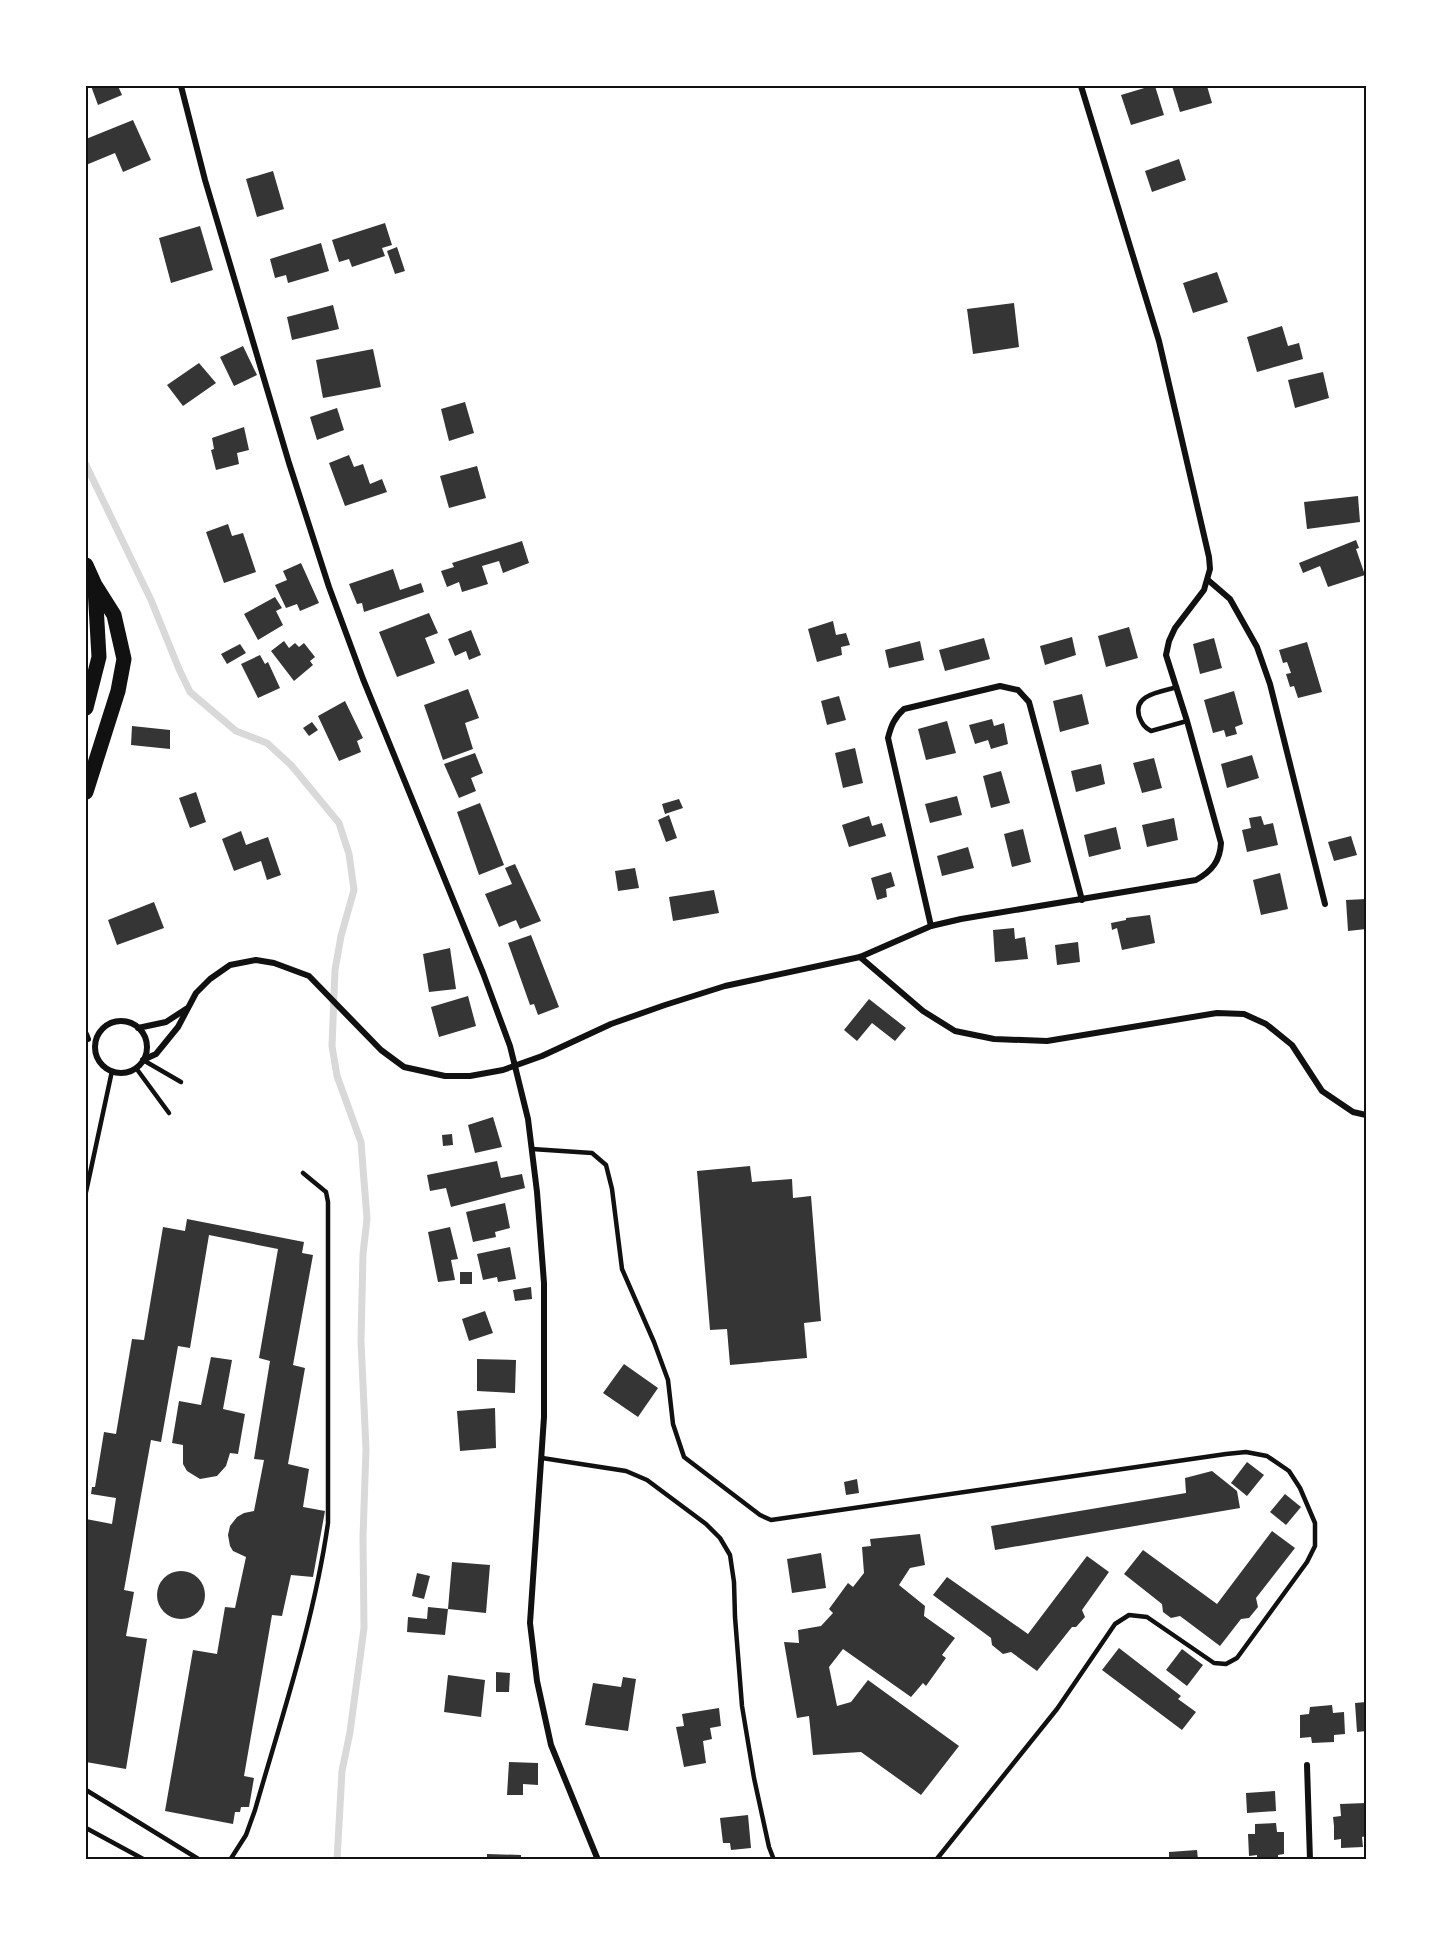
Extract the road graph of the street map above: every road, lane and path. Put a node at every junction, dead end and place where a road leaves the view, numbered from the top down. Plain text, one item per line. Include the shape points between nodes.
1 (181, 86) edge
2 (1080, 86) edge
3 (86, 565) edge
4 (1208, 580) junction
5 (95, 585) junction
6 (1177, 687) junction
7 (86, 708) edge
8 (1187, 721) junction
9 (86, 792) edge
10 (1082, 900) junction
11 (1325, 904) dead end
12 (932, 926) junction
13 (860, 957) junction
14 (186, 1008) junction
15 (138, 1028) junction
16 (86, 1037) edge
17 (96, 1042) junction
18 (143, 1060) junction
19 (514, 1066) junction
20 (136, 1068) junction
21 (112, 1071) junction
22 (181, 1082) dead end
23 (169, 1113) dead end
24 (1366, 1115) edge
25 (532, 1149) junction
26 (303, 1173) dead end
27 (86, 1192) edge
28 (542, 1458) junction
29 (1306, 1765) dead end
30 (86, 1790) edge
31 (86, 1828) edge
32 (145, 1860) edge
33 (200, 1860) edge
34 (230, 1860) edge
35 (598, 1860) edge
36 (774, 1860) edge
37 (936, 1860) edge
38 (1310, 1860) edge

1 - 19 street via 205,180 329,587 483,973
2 - 4 street via 1159,340 1209,557
3 - 5 main road
4 - 6 street via 1169,641 1166,655
4 - 11 street via 1230,599 1257,647
5 - 7 main road via 99,657
5 - 9 main road via 114,615 124,659 118,691
6 - 8 street
6 - 8 lane via 1143,698 1138,710 1141,723 1151,730
8 - 10 street via 1221,843 1215,864 1196,880
10 - 12 street
10 - 12 street via 1029,702 1018,690 1000,686 904,709 890,729 888,738
12 - 13 street
13 - 19 street via 725,986 674,1002
13 - 24 street via 924,1011 955,1031 994,1039 1047,1041 1217,1013 1244,1014 1266,1024 1292,1045 1322,1091 1353,1112
14 - 15 street via 166,1022
14 - 18 street via 178,1027 156,1054
14 - 19 street via 210,979 230,965 256,960 274,963 309,976 381,1050 404,1067 445,1076 470,1076
15 - 17 street via 128,1022 112,1023
15 - 18 street via 146,1039
16 - 17 street
17 - 21 street via 97,1056
18 - 20 street
18 - 22 lane
19 - 25 street
20 - 21 street
20 - 23 lane
21 - 27 lane
25 - 28 street via 544,1283
25 - 37 lane via 592,1153 606,1164 622,1269 668,1380 673,1424 684,1457 771,1520 1246,1452 1267,1456 1289,1471 1300,1488 1315,1523 1315,1546 1237,1658 1226,1664 1214,1663 1147,1617 1129,1615 1115,1624 1057,1709
26 - 34 lane via 326,1192 328,1202 328,1523 307,1626 255,1810 246,1835
28 - 35 street via 530,1623 537,1681 551,1745
28 - 36 lane via 626,1471 647,1480 720,1538 729,1556 734,1582 742,1706
29 - 38 street
30 - 33 lane
31 - 32 lane

